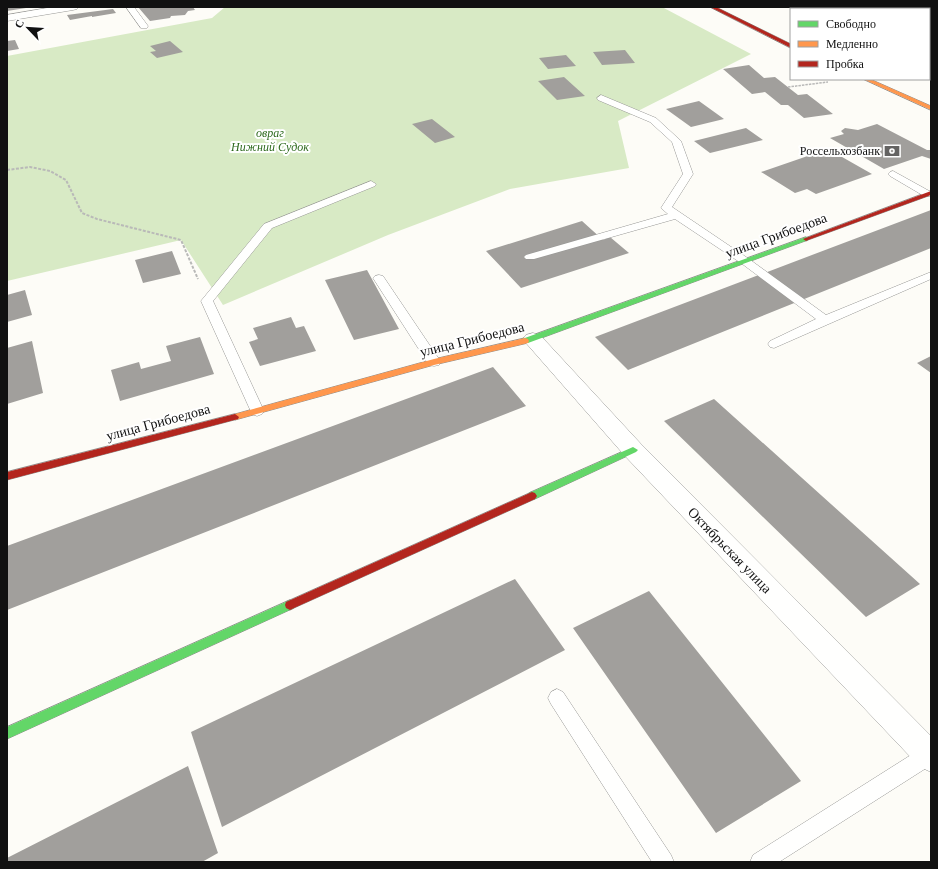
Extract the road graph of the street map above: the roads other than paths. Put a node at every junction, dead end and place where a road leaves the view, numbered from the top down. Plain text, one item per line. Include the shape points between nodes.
1 (73, 7) edge
2 (130, 7) edge
3 (712, 7) edge
4 (7, 18) edge
5 (144, 26) dead end
6 (790, 46) edge
7 (868, 80) edge
8 (601, 98) dead end
9 (931, 108) edge
10 (893, 174) dead end
11 (371, 184) dead end
12 (929, 193) edge
13 (677, 215) junction
14 (530, 257) dead end
15 (745, 261) junction
16 (931, 275) edge
17 (379, 278) dead end
18 (825, 320) junction
19 (532, 339) junction
20 (774, 344) dead end
21 (434, 362) junction
22 (257, 411) junction
23 (633, 450) junction
24 (7, 476) edge
25 (557, 698) dead end
26 (7, 733) edge
27 (930, 756) edge
28 (664, 862) edge
29 (760, 862) edge

1 - 4 street
2 - 5 lane
3 - 6 street
7 - 9 street
8 - 13 lane via 653,120 676,141 688,174 666,208
10 - 12 lane
11 - 22 lane via 268,226 207,301
12 - 15 street, улица Грибоедова
13 - 14 lane
13 - 15 lane
15 - 18 lane
15 - 19 street, улица Грибоедова
16 - 18 lane
17 - 21 lane
18 - 20 lane
19 - 21 street, улица Грибоедова
19 - 23 street, Октябрьская улица
21 - 22 street, улица Грибоедова
22 - 24 street, улица Грибоедова
23 - 26 street
23 - 27 street, Октябрьская улица
25 - 28 lane
27 - 29 lane

